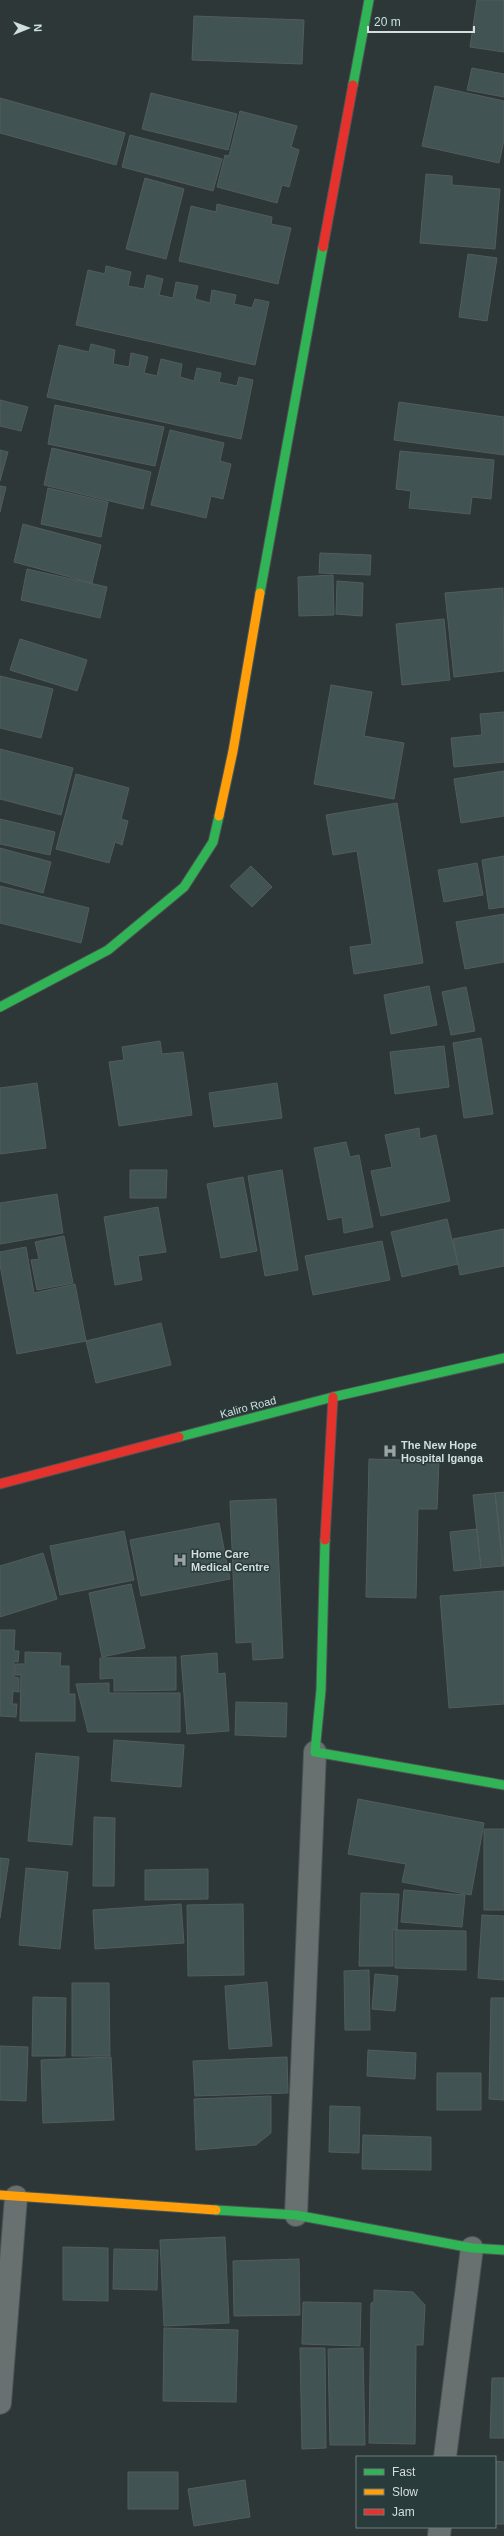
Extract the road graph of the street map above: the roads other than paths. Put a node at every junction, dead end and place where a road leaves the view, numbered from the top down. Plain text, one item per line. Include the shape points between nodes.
1 (370, 0) edge
2 (0, 1007) edge
3 (504, 1358) edge
4 (333, 1397) junction
5 (0, 1484) edge
6 (315, 1752) junction
7 (504, 1784) edge
8 (8, 2196) edge
9 (296, 2215) junction
10 (472, 2248) junction
11 (504, 2250) edge
12 (0, 2403) edge
13 (445, 2456) edge

1 - 2 street via 287,439 233,751 213,842 184,886 108,950
3 - 4 street, Kaliro Road
4 - 5 street, Kaliro Road
4 - 6 street via 324,1554 321,1690
6 - 7 street
6 - 9 street
8 - 9 street
8 - 12 street
9 - 10 street
10 - 11 street
10 - 13 street

